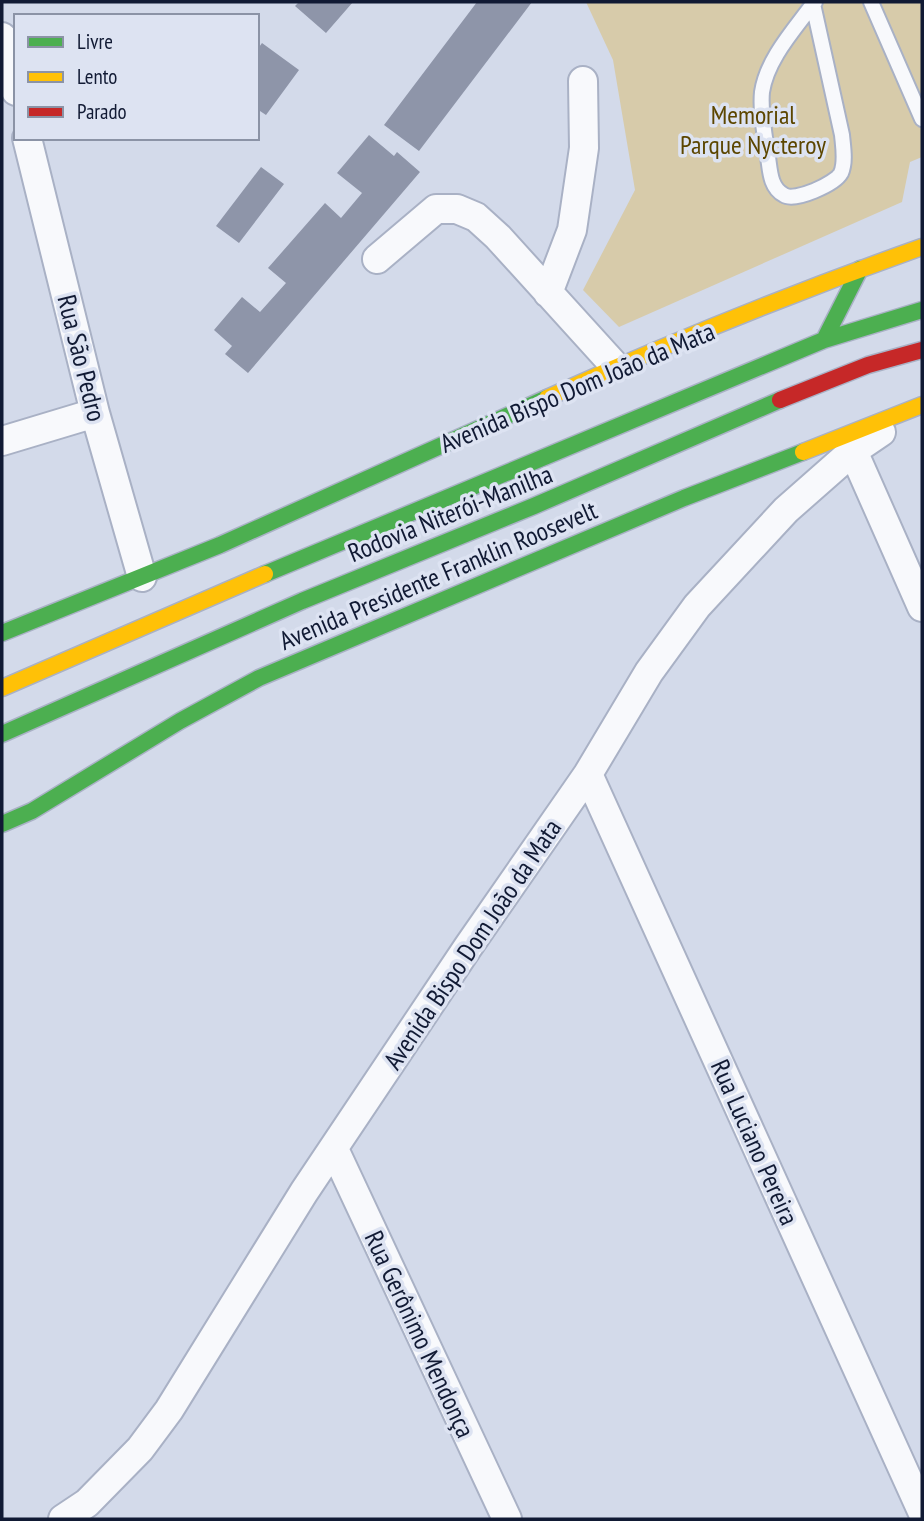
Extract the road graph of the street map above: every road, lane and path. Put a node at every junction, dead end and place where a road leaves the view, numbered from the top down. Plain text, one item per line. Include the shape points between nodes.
1 (871, 2) edge
2 (814, 3) edge
3 (2, 37) edge
4 (583, 81) dead end
5 (14, 83) edge
6 (922, 119) edge
7 (27, 140) edge
8 (922, 247) edge
9 (377, 259) dead end
10 (860, 269) junction
11 (548, 293) junction
12 (922, 310) edge
13 (824, 340) junction
14 (922, 350) edge
15 (616, 367) junction
16 (917, 408) edge
17 (95, 412) junction
18 (2, 441) edge
19 (853, 451) junction
20 (142, 577) junction
21 (922, 607) edge
22 (2, 633) edge
23 (2, 688) edge
24 (2, 734) edge
25 (588, 774) junction
26 (2, 824) edge
27 (334, 1149) junction
28 (91, 1511) edge
29 (922, 1511) edge
30 (63, 1519) edge
31 (507, 1519) edge

1 - 6 lane
2 - 2 lane via 842,135 841,173 831,183 784,196 771,175 762,93 777,54
3 - 5 street
4 - 11 street via 584,148 572,229
7 - 17 street, Rua São Pedro
8 - 10 main road, Avenida Bispo Dom João da Mata
9 - 11 street via 436,209 457,209 476,217 498,237
10 - 13 main road
10 - 15 main road, Avenida Bispo Dom João da Mata
11 - 15 street
12 - 13 main road, Rodovia Niterói-Manilha
13 - 23 main road, Rodovia Niterói-Manilha
14 - 24 main road, Rodovia Niterói-Manilha via 868,365 771,403 302,601
15 - 20 main road, Avenida Bispo Dom João da Mata
16 - 19 street, Avenida Bispo Dom João da Mata
16 - 26 main road, Avenida Presidente Franklin Roosevelt via 684,498 259,678 32,811
17 - 18 street
17 - 20 street, Rua São Pedro
19 - 21 street
19 - 25 street, Avenida Bispo Dom João da Mata via 786,510 697,606 649,672
20 - 22 main road, Avenida Bispo Dom João da Mata
25 - 27 street, Avenida Bispo Dom João da Mata
25 - 29 street, Rua Luciano Pereira
27 - 28 street, Avenida Bispo Dom João da Mata via 169,1410
27 - 31 street, Rua Gerônimo Mendonça
28 - 30 street, Avenida Bispo Dom João da Mata

